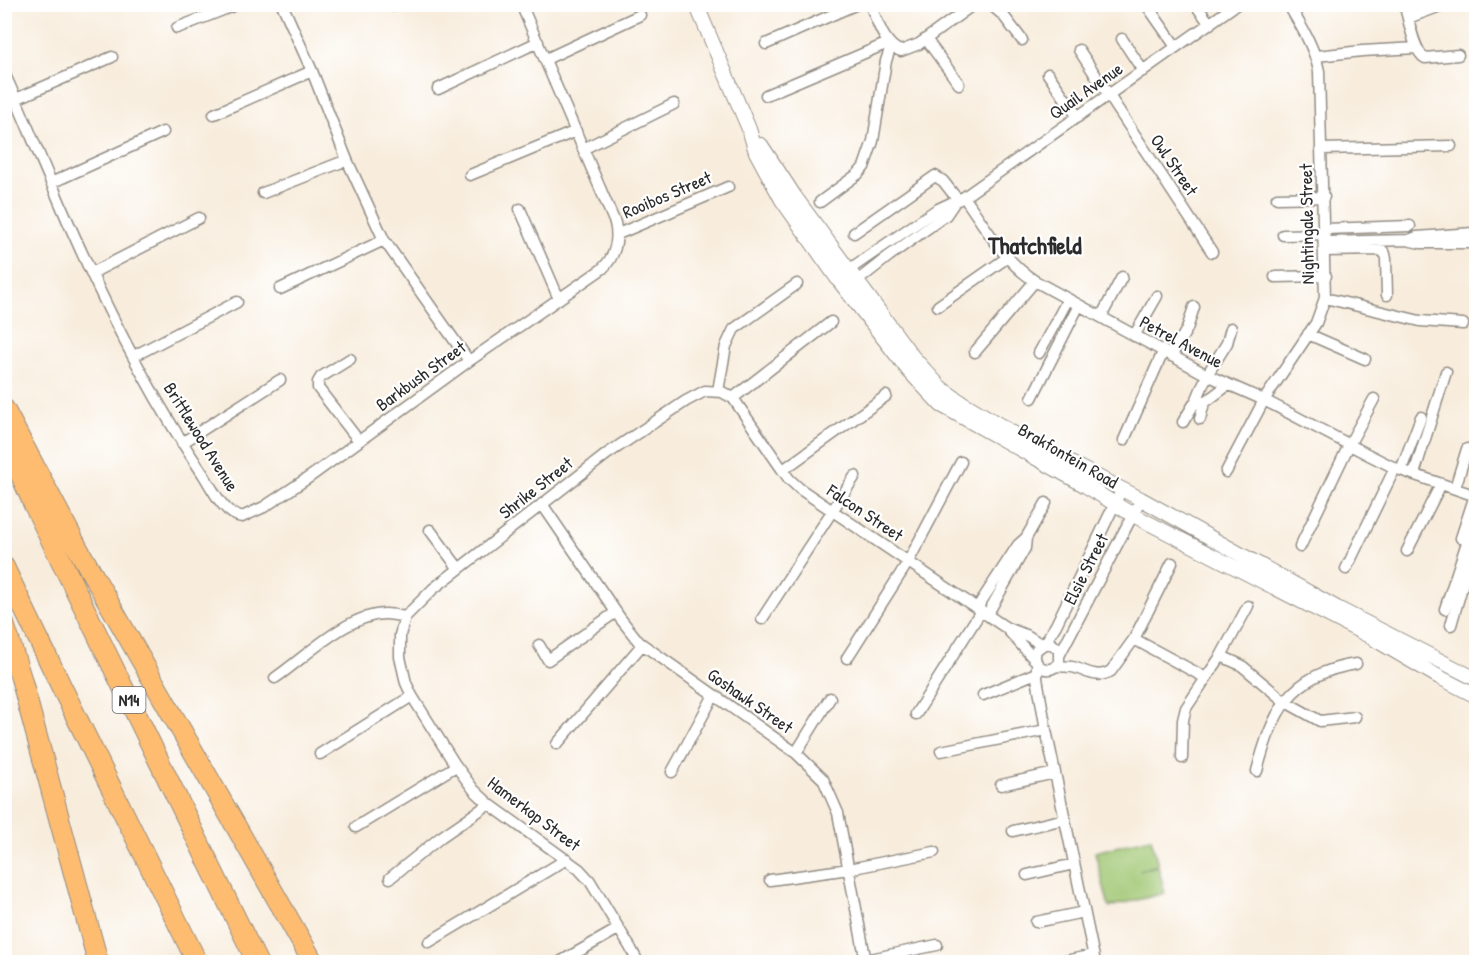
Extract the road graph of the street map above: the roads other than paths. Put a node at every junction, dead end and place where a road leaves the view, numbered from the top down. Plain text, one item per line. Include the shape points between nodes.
1 (238, 4) edge
2 (282, 4) edge
3 (521, 4) edge
4 (696, 4) edge
5 (857, 4) edge
6 (870, 4) edge
7 (974, 4) edge
8 (990, 4) edge
9 (1146, 4) edge
10 (1195, 4) edge
11 (1237, 4) edge
12 (1288, 4) edge
13 (1404, 4) edge
14 (1446, 4) edge
15 (640, 15) dead end
16 (1408, 18) junction
17 (1209, 24) junction
18 (177, 28) dead end
19 (926, 39) junction
20 (1122, 39) dead end
21 (1022, 40) dead end
22 (538, 42) junction
23 (765, 44) dead end
24 (890, 44) junction
25 (1176, 47) junction
26 (1417, 48) junction
27 (1079, 50) dead end
28 (1458, 55) dead end
29 (1317, 56) junction
30 (112, 57) dead end
31 (546, 59) junction
32 (312, 71) junction
33 (1143, 71) junction
34 (4, 73) edge
35 (1048, 74) dead end
36 (959, 84) dead end
37 (438, 90) dead end
38 (766, 95) dead end
39 (1108, 96) junction
40 (16, 99) junction
41 (674, 105) dead end
42 (214, 114) dead end
43 (1078, 117) junction
44 (749, 129) junction
45 (163, 132) dead end
46 (576, 132) junction
47 (1451, 146) dead end
48 (583, 149) junction
49 (1322, 149) junction
50 (347, 160) junction
51 (470, 175) dead end
52 (51, 183) junction
53 (728, 187) dead end
54 (263, 193) dead end
55 (1324, 197) junction
56 (1277, 198) dead end
57 (959, 200) junction
58 (820, 202) dead end
59 (520, 209) dead end
60 (200, 218) dead end
61 (1410, 226) dead end
62 (854, 233) dead end
63 (911, 233) junction
64 (618, 234) junction
65 (1283, 235) dead end
66 (1475, 238) edge
67 (1325, 239) junction
68 (384, 240) junction
69 (1212, 252) dead end
70 (1008, 257) junction
71 (607, 265) joint
72 (849, 269) junction
73 (92, 273) junction
74 (1122, 276) dead end
75 (1326, 276) junction
76 (1275, 277) dead end
77 (837, 278) junction
78 (858, 281) junction
79 (1035, 281) junction
80 (797, 284) dead end
81 (280, 289) dead end
82 (846, 290) junction
83 (1387, 295) dead end
84 (1157, 296) dead end
85 (1325, 297) junction
86 (559, 300) junction
87 (237, 302) dead end
88 (1073, 302) junction
89 (938, 306) dead end
90 (1194, 307) dead end
91 (1101, 317) junction
92 (831, 322) dead end
93 (1463, 324) dead end
94 (1231, 328) dead end
95 (1308, 333) junction
96 (1134, 336) junction
97 (975, 352) dead end
98 (1039, 353) dead end
99 (1167, 354) junction
100 (134, 356) junction
101 (350, 359) dead end
102 (1365, 359) dead end
103 (469, 361) junction
104 (1446, 372) dead end
105 (1206, 375) junction
106 (1035, 378) dead end
107 (280, 380) dead end
108 (1228, 385) junction
109 (718, 391) junction
110 (886, 396) dead end
111 (733, 398) junction
112 (1032, 398) dead end
113 (1374, 399) dead end
114 (1264, 400) junction
115 (4, 409) edge
116 (1421, 417) dead end
117 (1200, 419) dead end
118 (1183, 422) dead end
119 (4, 436) edge
120 (1124, 440) dead end
121 (359, 441) junction
122 (182, 443) junction
123 (1349, 445) junction
124 (1467, 449) dead end
125 (961, 462) dead end
126 (1398, 469) junction
127 (783, 470) junction
128 (1226, 472) dead end
129 (1414, 474) junction
130 (855, 476) dead end
131 (1442, 484) junction
132 (1455, 488) junction
133 (1122, 489) junction
134 (1476, 496) edge
135 (1141, 499) junction
136 (1046, 502) dead end
137 (542, 504) junction
138 (1115, 504) junction
139 (832, 511) junction
140 (253, 513) joint
141 (1133, 514) junction
142 (1476, 515) edge
143 (430, 530) dead end
144 (1476, 538) edge
145 (1300, 547) dead end
146 (1407, 551) dead end
147 (1455, 558) dead end
148 (908, 562) junction
149 (1172, 563) dead end
150 (4, 567) edge
151 (459, 569) junction
152 (1346, 569) dead end
153 (1248, 606) dead end
154 (1445, 609) dead end
155 (982, 611) junction
156 (616, 612) junction
157 (405, 617) junction
158 (762, 619) dead end
159 (4, 624) edge
160 (1451, 625) dead end
161 (1005, 627) junction
162 (1134, 639) junction
163 (1043, 644) junction
164 (539, 645) dead end
165 (642, 645) junction
166 (1221, 656) junction
167 (847, 658) dead end
168 (1058, 662) junction
169 (1356, 664) dead end
170 (1036, 666) junction
171 (275, 678) dead end
172 (1206, 678) junction
173 (1476, 679) edge
174 (1039, 689) junction
175 (983, 694) dead end
176 (714, 695) junction
177 (412, 696) junction
178 (1476, 696) edge
179 (830, 698) dead end
180 (1284, 701) junction
181 (916, 714) dead end
182 (1355, 717) dead end
183 (1046, 732) junction
184 (557, 744) dead end
185 (941, 751) dead end
186 (796, 753) junction
187 (320, 754) dead end
188 (958, 754) dead end
189 (1182, 758) dead end
190 (456, 766) junction
191 (1257, 771) dead end
192 (672, 772) dead end
193 (1055, 773) junction
194 (1001, 785) dead end
195 (489, 804) junction
196 (1065, 819) junction
197 (356, 827) dead end
198 (1013, 831) dead end
199 (934, 852) dead end
200 (567, 859) junction
201 (1074, 864) junction
202 (849, 869) junction
203 (1027, 875) dead end
204 (390, 878) dead end
205 (770, 880) dead end
206 (1084, 912) junction
207 (1036, 922) dead end
208 (618, 929) junction
209 (429, 942) dead end
210 (937, 945) dead end
211 (1094, 959) edge
212 (863, 962) edge
213 (98, 963) edge
214 (197, 963) edge
215 (257, 963) edge
216 (312, 963) edge
217 (560, 963) edge
218 (638, 963) edge
219 (1061, 963) edge

1 - 18 street
2 - 32 street
3 - 22 street, Rooibos Street
4 - 44 street, Brakfontein Road
5 - 23 street
6 - 24 street
7 - 19 street
8 - 21 street
9 - 25 street
10 - 17 street
11 - 17 street, Quail Avenue
12 - 29 street, Nightingale Street
13 - 16 street
14 - 16 street
15 - 31 street
16 - 26 street
17 - 25 street, Quail Avenue
19 - 24 street via 905,51
19 - 36 street
20 - 33 street
22 - 31 street, Rooibos Street
22 - 37 street
24 - 38 street
24 - 58 street via 869,156 858,174
25 - 33 street, Quail Avenue
26 - 28 street via 1425,58
26 - 29 street
27 - 39 street, Owl Street
29 - 49 street, Nightingale Street
30 - 40 street
31 - 46 street, Rooibos Street
32 - 42 street
32 - 50 street
33 - 39 street, Quail Avenue
34 - 40 street, Brittlewood Avenue
35 - 43 street
39 - 43 street, Quail Avenue
39 - 69 street, Owl Street
40 - 52 street, Brittlewood Avenue
41 - 48 street
43 - 57 street, Quail Avenue
44 - 72 street, Brakfontein Road
44 - 77 street, Brakfontein Road via 774,187
45 - 52 street
46 - 48 street, Rooibos Street
46 - 51 street
47 - 49 street, Nightingale Street
48 - 64 street, Rooibos Street
49 - 55 street, Nightingale Street
50 - 54 street
50 - 68 street
52 - 73 street, Brittlewood Avenue
53 - 64 street, Rooibos Street
55 - 56 street
55 - 67 street, Nightingale Street
57 - 62 street, Petrel Avenue via 935,177
57 - 63 street, Quail Avenue via 942,207
57 - 70 street, Petrel Avenue
59 - 86 street
60 - 73 street
61 - 67 street
63 - 72 street, Quail Avenue
63 - 78 street, Quail Avenue
64 - 71 street, Rooibos Street
65 - 67 street
66 - 67 street via 1421,243
67 - 75 street, Nightingale Street
67 - 83 street via 1382,250
68 - 81 street
68 - 103 street
70 - 79 street, Petrel Avenue
70 - 89 street
71 - 86 street, Barkbush Street
72 - 77 street, Quail Avenue
72 - 78 street, Brakfontein Road
73 - 100 street, Brittlewood Avenue
74 - 91 street
75 - 76 street
75 - 85 street, Nightingale Street
77 - 82 street, Brakfontein Road
78 - 82 street, Quail Avenue
78 - 133 street, Brakfontein Road via 912,356 941,388 1018,436
79 - 88 street, Petrel Avenue
79 - 97 street
80 - 109 street via 734,330 726,346
82 - 138 street, Brakfontein Road via 909,371 941,405
84 - 96 street
85 - 93 street, Nightingale Street via 1419,321
85 - 95 street, Nightingale Street
86 - 103 street, Barkbush Street
87 - 100 street
88 - 91 street, Petrel Avenue
88 - 98 street
88 - 106 street
88 - 112 street
90 - 99 street via 1187,329
91 - 96 street, Petrel Avenue
92 - 111 street
94 - 105 street via 1227,344
95 - 102 street
95 - 114 street, Nightingale Street
96 - 99 street, Petrel Avenue
99 - 105 street, Petrel Avenue
99 - 120 street
100 - 122 street, Brittlewood Avenue
101 - 121 street via 321,377 318,388
103 - 121 street, Barkbush Street
104 - 129 street
105 - 108 street, Petrel Avenue
105 - 118 street
107 - 122 street
108 - 114 street, Petrel Avenue
108 - 117 street via 1204,402
109 - 111 street
109 - 137 street, Shrike Street via 705,391 686,401
110 - 127 street
111 - 127 street, Falcon Street
113 - 123 street
114 - 123 street, Petrel Avenue
114 - 128 street, Nightingale Street
115 - 216 highway
116 - 126 street
119 - 215 highway, N14
121 - 140 street, Barkbush Street
122 - 140 street, Brittlewood Avenue via 230,512 242,517
123 - 126 street, Petrel Avenue
123 - 145 street
124 - 132 street
125 - 148 street
126 - 129 street, Petrel Avenue
126 - 152 street
127 - 139 street, Falcon Street via 800,489
129 - 131 street, Petrel Avenue
130 - 139 street
131 - 132 street, Petrel Avenue
131 - 146 street
132 - 134 street, Petrel Avenue
133 - 135 street, Brakfontein Road
133 - 138 street, Elsie Street
134 - 147 street
135 - 141 street, Elsie Street
135 - 173 street, Brakfontein Road via 1337,608
136 - 155 street
137 - 151 street, Shrike Street
137 - 156 street, Goshawk Street
138 - 141 street, Brakfontein Road
138 - 163 street, Elsie Street
139 - 148 street, Falcon Street
139 - 158 street
141 - 168 street, Elsie Street
141 - 178 street, Brakfontein Road
142 - 154 street
143 - 151 street
144 - 160 street
148 - 155 street, Falcon Street
148 - 167 street
149 - 162 street
150 - 214 highway
151 - 157 street, Shrike Street
153 - 166 street
155 - 161 street, Falcon Street
155 - 181 street
156 - 164 street via 548,660
156 - 165 street, Goshawk Street
157 - 171 street via 374,615 346,625
157 - 177 street, Hamerkop Street via 400,657
159 - 213 highway
161 - 163 street, Falcon Street
161 - 170 street, Falcon Street
162 - 168 street via 1106,674 1093,675
162 - 172 street
163 - 168 street via 1056,646
163 - 170 street via 1036,650
165 - 176 street, Goshawk Street
165 - 184 street
166 - 172 street
166 - 180 street via 1241,665
168 - 170 street via 1044,669
168 - 174 street
169 - 180 street via 1312,678
170 - 174 street
170 - 175 street
172 - 189 street via 1186,708
174 - 183 street
176 - 186 street, Goshawk Street
176 - 192 street
177 - 187 street
177 - 190 street, Hamerkop Street
179 - 186 street
180 - 182 street via 1320,721
180 - 191 street via 1269,730
183 - 185 street
183 - 188 street
183 - 193 street
186 - 202 street, Goshawk Street via 823,779 834,800
190 - 195 street, Hamerkop Street
190 - 197 street
193 - 194 street
193 - 196 street
195 - 200 street, Hamerkop Street
195 - 204 street
196 - 198 street
196 - 201 street
199 - 202 street
200 - 208 street, Hamerkop Street via 590,881
200 - 209 street
201 - 203 street
201 - 206 street
202 - 205 street
202 - 212 street, Goshawk Street
206 - 207 street
206 - 211 street
208 - 217 street
208 - 218 street, Hamerkop Street
210 - 212 street
211 - 219 street

